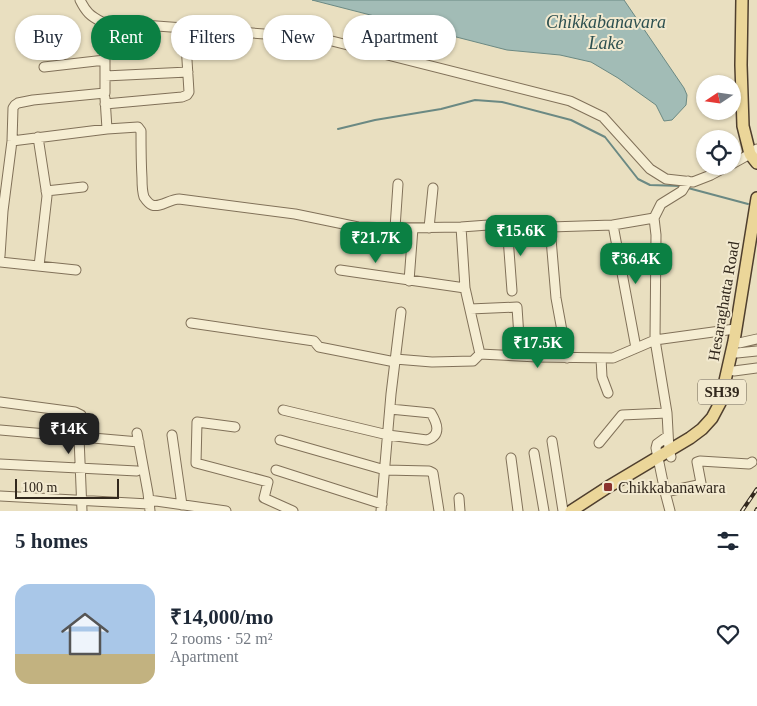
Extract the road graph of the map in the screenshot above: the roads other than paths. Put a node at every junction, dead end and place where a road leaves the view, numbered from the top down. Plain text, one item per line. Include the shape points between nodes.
1 (80, 0) edge
2 (742, 0) edge
3 (91, 16) edge
4 (253, 33) edge
5 (105, 60) joint
6 (187, 60) edge
7 (44, 67) dead end
8 (188, 72) junction
9 (105, 76) junction
10 (105, 93) junction
11 (106, 104) junction
12 (743, 126) junction
13 (107, 129) junction
14 (38, 137) junction
15 (757, 143) edge
16 (11, 145) junction
17 (0, 148) edge
18 (755, 155) edge
19 (741, 160) edge
20 (711, 175) edge
21 (398, 184) dead end
22 (686, 185) junction
23 (83, 187) dead end
24 (433, 188) dead end
25 (46, 191) junction
26 (757, 198) edge
27 (1, 216) edge
28 (654, 218) junction
29 (507, 224) junction
30 (613, 226) junction
31 (461, 227) junction
32 (550, 227) junction
33 (395, 228) junction
34 (413, 228) junction
35 (429, 228) junction
36 (0, 241) edge
37 (757, 241) edge
38 (0, 256) edge
39 (0, 262) edge
40 (39, 266) junction
41 (76, 270) dead end
42 (340, 270) dead end
43 (409, 281) junction
44 (465, 288) junction
45 (512, 291) dead end
46 (470, 309) junction
47 (401, 312) dead end
48 (191, 323) dead end
49 (519, 337) dead end
50 (737, 339) junction
51 (757, 339) edge
52 (655, 340) junction
53 (636, 348) junction
54 (757, 351) edge
55 (480, 354) junction
56 (567, 358) junction
57 (601, 358) junction
58 (395, 361) junction
59 (757, 368) edge
60 (734, 371) junction
61 (608, 393) dead end
62 (0, 402) edge
63 (390, 409) junction
64 (283, 410) dead end
65 (667, 413) junction
66 (235, 427) dead end
67 (0, 430) edge
68 (388, 434) junction
69 (172, 435) dead end
70 (668, 436) junction
71 (80, 437) junction
72 (280, 440) dead end
73 (552, 441) dead end
74 (599, 443) dead end
75 (534, 453) dead end
76 (670, 453) junction
77 (511, 458) dead end
78 (658, 460) junction
79 (752, 462) dead end
80 (0, 464) edge
81 (81, 468) junction
82 (276, 470) dead end
83 (385, 470) junction
84 (137, 471) dead end
85 (665, 492) junction
86 (0, 496) edge
87 (459, 498) dead end
88 (82, 501) junction
89 (182, 504) junction
90 (149, 505) edge
91 (114, 507) edge
92 (382, 507) edge
93 (82, 511) edge
94 (226, 511) edge
95 (292, 511) edge
96 (439, 511) edge
97 (460, 511) edge
98 (518, 511) edge
99 (544, 511) edge
100 (562, 511) edge
101 (571, 511) edge
102 (582, 511) edge
103 (670, 511) edge

1 - 3 street
2 - 12 main road via 740,65
4 - 22 street via 320,38 570,101 603,117 650,168 666,179
5 - 7 street
5 - 9 street
6 - 8 street
8 - 9 street
8 - 11 street via 189,92 182,97
9 - 10 street
10 - 11 street
10 - 16 street via 18,103 13,109
11 - 13 street
12 - 15 main road
12 - 18 main road
13 - 14 street
13 - 33 street via 138,127 141,130 142,189 147,202 153,206 179,199 295,214 350,226
14 - 16 street
14 - 25 street
16 - 17 street
16 - 27 street
18 - 19 street
20 - 22 street
21 - 33 street
22 - 28 street via 676,196 661,204
23 - 25 street
24 - 35 street
25 - 40 street
26 - 50 main road, Hesaraghatta Road / SH39
27 - 36 street
28 - 30 street
28 - 52 street
29 - 31 street
29 - 32 street
29 - 45 street
30 - 32 street
30 - 53 street
31 - 35 street
31 - 44 street
32 - 56 street via 556,298
33 - 34 street
34 - 35 street
34 - 43 street
36 - 38 street
37 - 50 main road
39 - 40 street
40 - 41 street
42 - 43 street
43 - 44 street
44 - 46 street
46 - 49 street via 517,307
46 - 55 street
47 - 58 street
48 - 58 street via 314,341 319,347
50 - 51 street
50 - 52 street
50 - 54 street
50 - 60 main road
50 - 76 main road, Hesaraghatta Road / SH39 via 720,403 712,418
52 - 53 street
52 - 65 street
53 - 57 street via 613,358
55 - 56 street
55 - 58 street via 473,361
56 - 57 street
57 - 61 street via 602,376
58 - 63 street
59 - 60 street
60 - 76 main road via 724,411 713,427 703,436
62 - 71 street via 78,413 81,415
63 - 68 street
63 - 68 street via 431,413 437,429 435,435 427,440
64 - 68 street
65 - 70 street
65 - 74 street via 622,415
66 - 95 street via 197,422 196,463 268,482 264,498
67 - 71 street
68 - 83 street
69 - 89 street
70 - 76 street
70 - 78 street via 657,444
71 - 81 street
71 - 90 street via 138,438
72 - 83 street
73 - 100 street
75 - 99 street
76 - 78 main road
77 - 98 street
78 - 85 street
78 - 101 main road
78 - 102 main road
79 - 85 street via 697,462 701,483
80 - 81 street
81 - 84 street
81 - 88 street
82 - 92 street
83 - 92 street
83 - 96 street via 426,470 433,473
85 - 103 street
86 - 88 street
87 - 97 street
88 - 91 street
88 - 93 street
89 - 90 street
89 - 94 street
90 - 91 street

